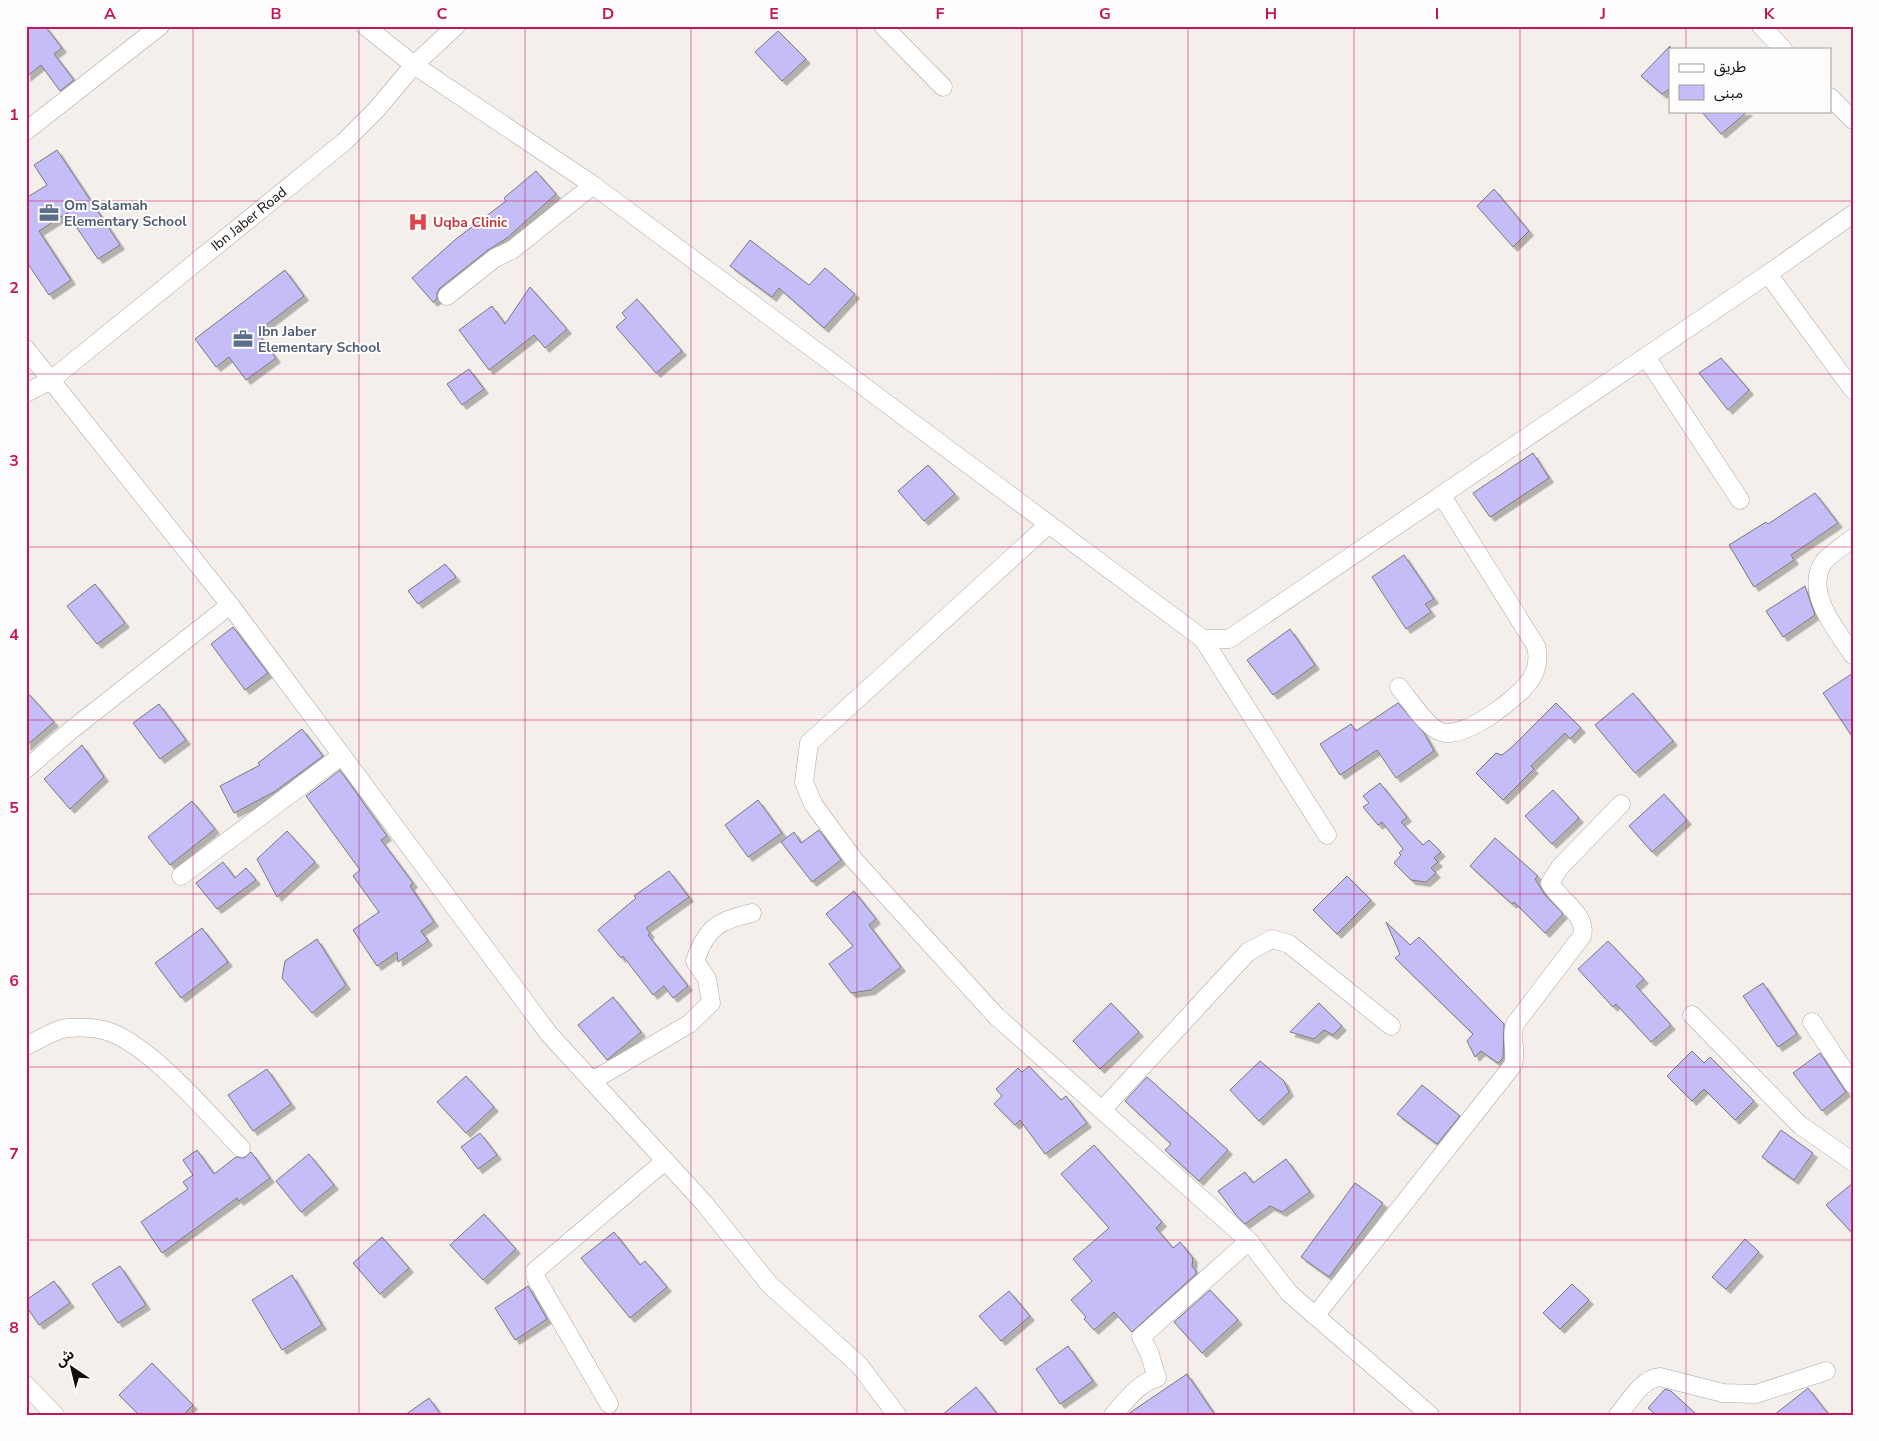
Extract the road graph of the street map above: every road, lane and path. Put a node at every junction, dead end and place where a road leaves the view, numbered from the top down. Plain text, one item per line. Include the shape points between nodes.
1 (160, 26) edge
2 (364, 26) edge
3 (456, 26) edge
4 (883, 26) edge
5 (1762, 26) edge
6 (1782, 48) edge
7 (414, 64) junction
8 (943, 87) dead end
9 (1832, 99) edge
10 (1853, 120) edge
11 (26, 131) edge
12 (593, 185) junction
13 (1853, 214) edge
14 (1768, 274) junction
15 (448, 296) dead end
16 (26, 349) edge
17 (1646, 357) junction
18 (51, 380) junction
19 (1853, 390) edge
20 (26, 393) edge
21 (1442, 496) junction
22 (1740, 500) dead end
23 (1049, 524) junction
24 (1853, 538) edge
25 (230, 605) junction
26 (1203, 639) junction
27 (1853, 655) edge
28 (1399, 687) dead end
29 (342, 755) junction
30 (26, 769) edge
31 (1621, 804) dead end
32 (1327, 835) dead end
33 (181, 876) dead end
34 (752, 913) dead end
35 (1692, 1015) dead end
36 (1812, 1022) dead end
37 (1391, 1026) dead end
38 (26, 1046) edge
39 (592, 1081) junction
40 (1853, 1084) edge
41 (1103, 1109) junction
42 (241, 1148) dead end
43 (665, 1161) junction
44 (1853, 1162) edge
45 (1250, 1241) junction
46 (1316, 1316) junction
47 (1826, 1371) dead end
48 (26, 1385) edge
49 (608, 1404) dead end
50 (54, 1415) edge
51 (897, 1415) edge
52 (1113, 1415) edge
53 (1430, 1415) edge
54 (1618, 1415) edge

1 - 11 street
2 - 7 street
3 - 7 street, Ibn Jaber Road
4 - 8 street
5 - 6 street
7 - 12 street
7 - 18 street, Ibn Jaber Road via 344,142
9 - 10 street
12 - 15 street
12 - 23 street
13 - 14 street
14 - 17 street
14 - 19 street
16 - 18 street
17 - 21 street
17 - 22 street
18 - 20 street, Ibn Jaber Road
18 - 25 street
21 - 26 street via 1229,639
21 - 28 street via 1536,646 1540,658 1531,679 1505,706 1456,732 1442,732 1431,726
23 - 26 street
23 - 41 street via 809,742 804,782 813,804 855,860 996,1016
24 - 27 street via 1824,562 1818,584 1829,619
25 - 29 street
25 - 30 street
26 - 32 street
29 - 33 street
29 - 39 street via 550,1034
31 - 46 street via 1560,867 1550,883 1579,917 1584,931 1515,1024 1512,1032 1514,1065
34 - 39 street via 736,916 712,928 702,941 695,961 707,979 711,1003 689,1024
35 - 44 street via 1800,1125
36 - 40 street
37 - 41 street via 1289,944 1272,939 1248,952
38 - 42 street via 66,1028 110,1032 162,1067
39 - 43 street
41 - 45 street
43 - 49 street via 535,1271
43 - 51 street via 770,1285 859,1366
45 - 46 street via 1289,1293
45 - 52 street via 1141,1337 1157,1378 1148,1380
46 - 53 street
47 - 54 street via 1756,1394 1723,1394 1654,1378 1646,1381
48 - 50 street

